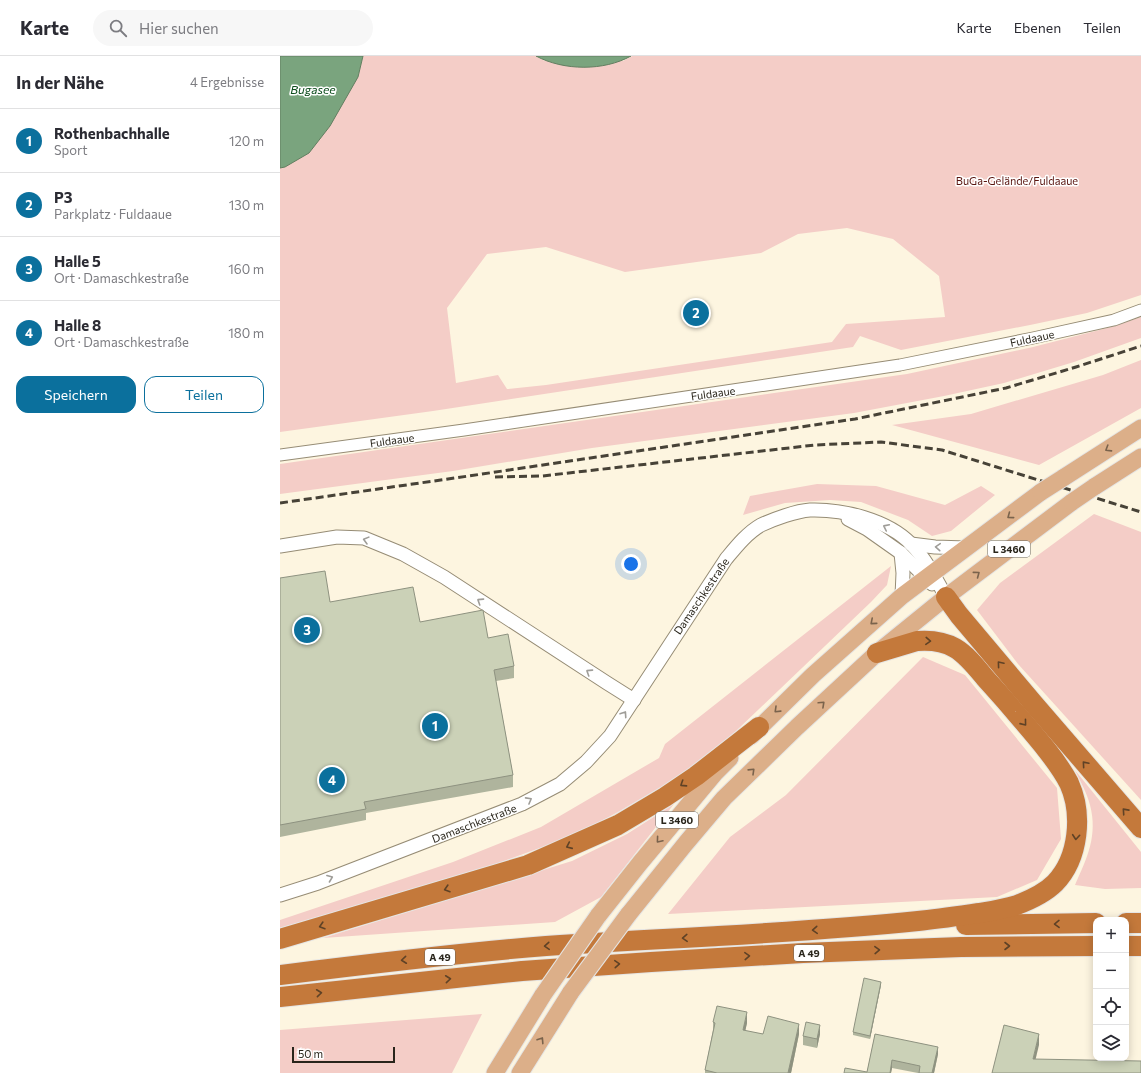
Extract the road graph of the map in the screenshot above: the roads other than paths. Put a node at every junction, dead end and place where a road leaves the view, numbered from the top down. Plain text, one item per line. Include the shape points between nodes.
1 (1141, 310) edge
2 (1141, 428) edge
3 (280, 455) edge
4 (1141, 457) edge
5 (836, 511) junction
6 (911, 544) junction
7 (280, 546) edge
8 (966, 548) junction
9 (901, 553) junction
10 (930, 576) junction
11 (902, 596) junction
12 (946, 597) junction
13 (877, 652) junction
14 (634, 700) junction
15 (759, 727) junction
16 (1141, 828) edge
17 (280, 895) edge
18 (1093, 923) edge
19 (1129, 923) edge
20 (1141, 923) edge
21 (854, 928) junction
22 (280, 939) edge
23 (1093, 946) edge
24 (1129, 946) edge
25 (1141, 946) edge
26 (280, 975) edge
27 (280, 997) edge
28 (495, 1073) edge
29 (520, 1073) edge

1 - 3 street, Fuldaaue via 1114,320 900,365
2 -> 8 main road, L 3460, bridge via 1041,492
12 -> 4 main road, L 3460, bridge via 1072,502
6 -> 5 street, Damaschkestraße via 892,530 871,520
5 - 9 street, Damaschkestraße
5 - 14 street, Damaschkestraße via 809,510 778,517 759,526 744,539 726,558
8 -> 6 street, Damaschkestraße
6 - 10 street, Damaschkestraße
14 -> 7 street via 444,577 402,554 364,538 337,537
8 - 10 main road, L 3460
9 - 10 street, Damaschkestraße
9 - 11 street
10 - 11 main road, L 3460
10 - 12 street, Damaschkestraße
11 -> 15 main road, L 3460
12 - 13 main road, L 3460
16 -> 12 highway
13 -> 21 highway via 917,641 934,640 954,647 967,657 1056,762 1074,798 1075,845 1069,861 1054,884 1014,906 947,918
29 -> 13 main road, L 3460, bridge via 571,992 628,915 724,798
17 -> 14 street, Damaschkestraße via 318,883 522,804 560,784 586,762 610,736
15 -> 22 highway via 665,797 618,825 528,865
15 -> 28 main road, L 3460, bridge via 715,773 598,916 543,995
18 -> 21 highway, A 49
19 - 20 highway
21 -> 26 highway, A 49 via 545,946
27 -> 23 highway, A 49 via 522,971 659,961 961,947
24 - 25 highway

